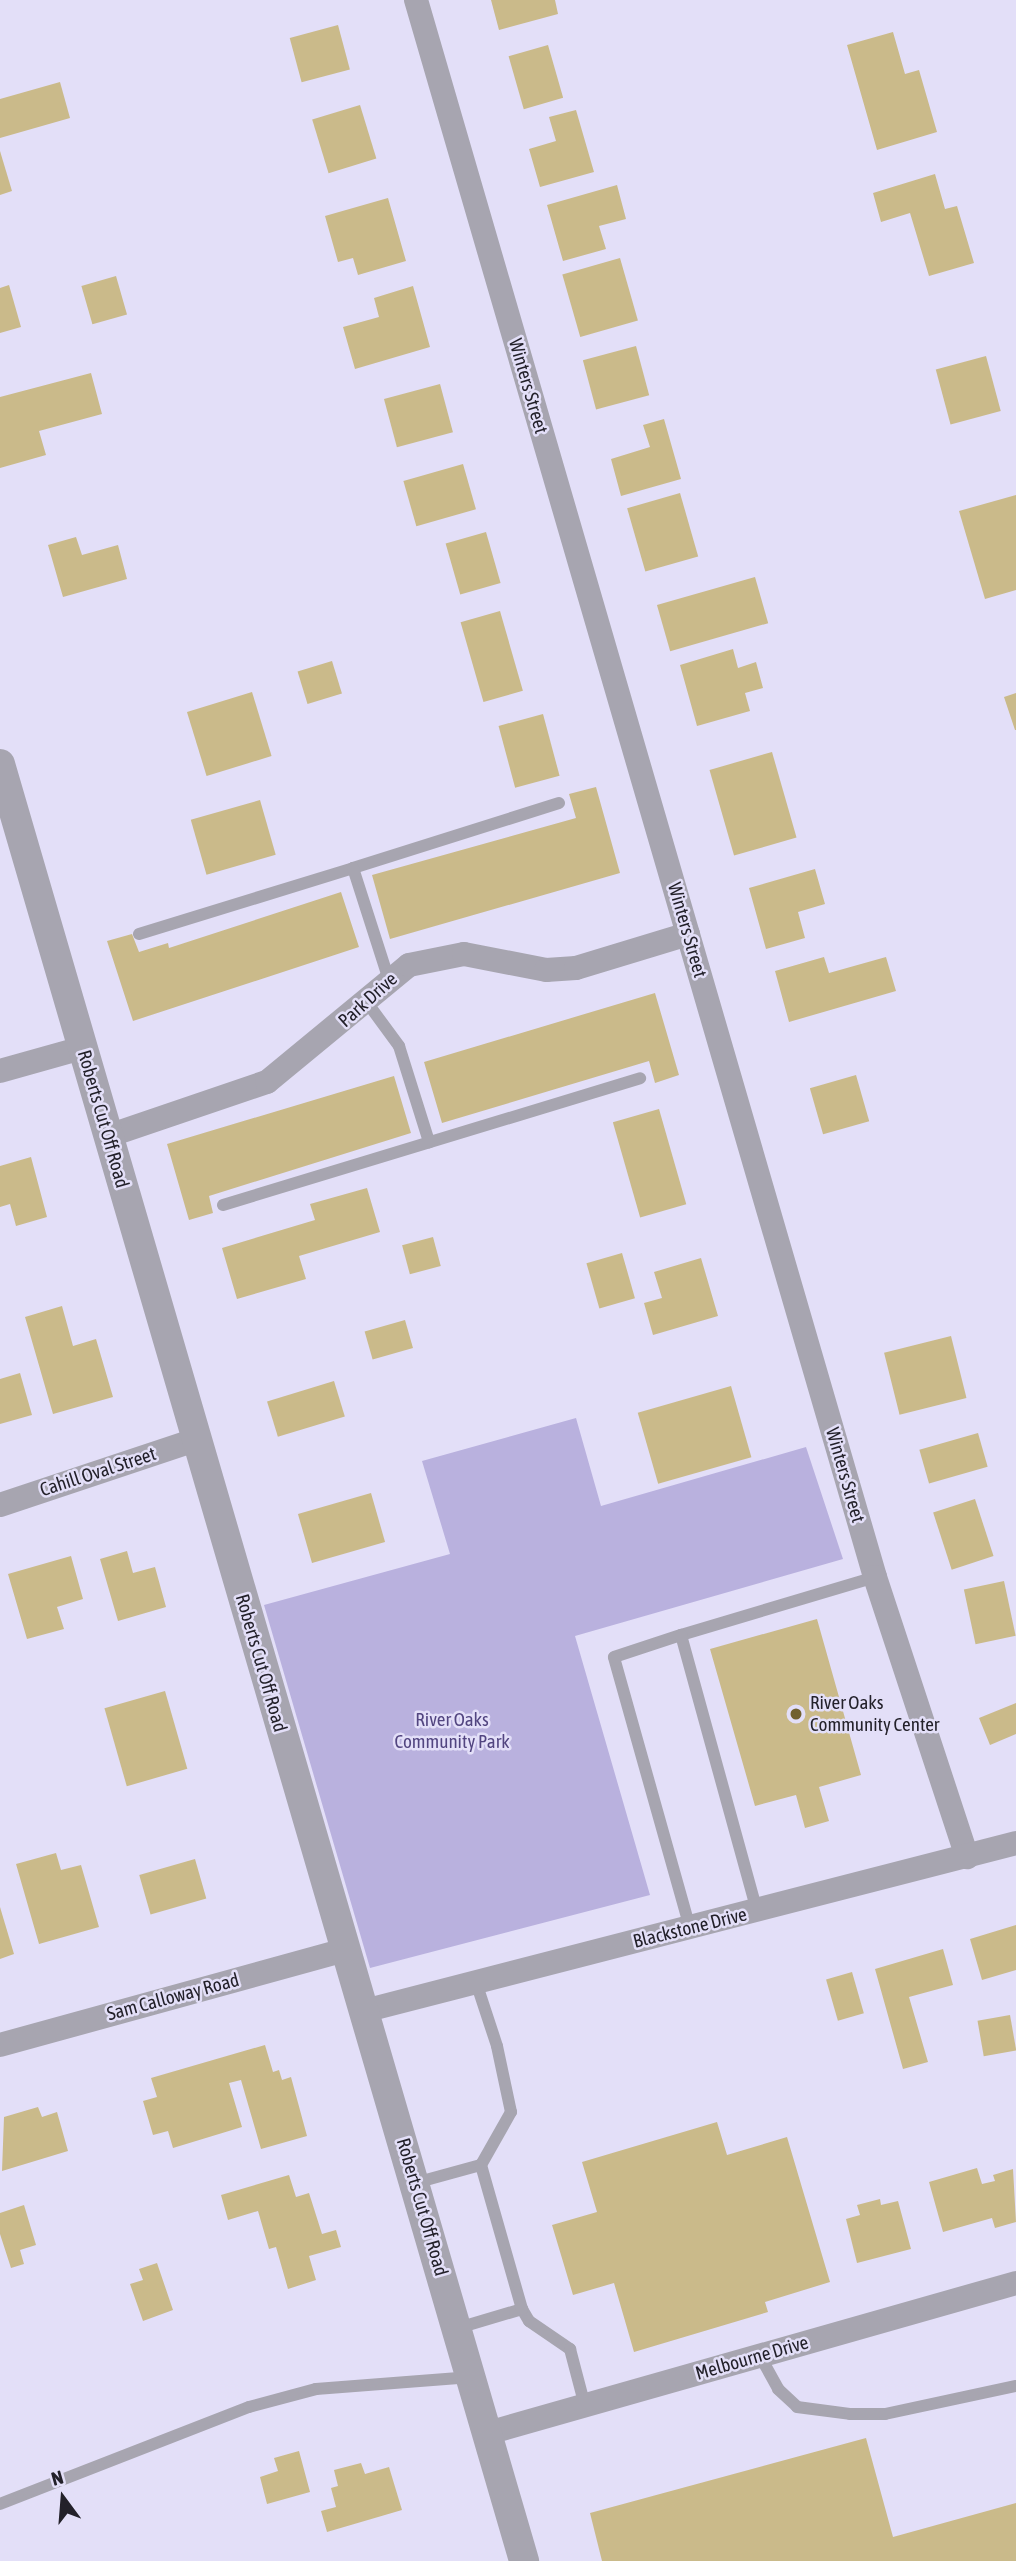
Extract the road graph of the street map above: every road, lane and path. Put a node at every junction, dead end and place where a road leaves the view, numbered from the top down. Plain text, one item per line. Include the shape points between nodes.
1 (416, 0) edge
2 (0, 764) edge
3 (559, 803) dead end
4 (353, 868) junction
5 (139, 934) dead end
6 (688, 934) junction
7 (389, 979) junction
8 (366, 1001) junction
9 (82, 1048) junction
10 (0, 1071) edge
11 (640, 1078) dead end
12 (108, 1136) junction
13 (429, 1142) junction
14 (223, 1205) dead end
15 (195, 1440) junction
16 (0, 1505) edge
17 (875, 1577) junction
18 (681, 1635) junction
19 (1016, 1843) edge
20 (967, 1857) junction
21 (757, 1911) junction
22 (690, 1928) junction
23 (346, 1950) junction
24 (476, 1982) junction
25 (364, 2011) junction
26 (0, 2045) edge
27 (481, 2165) junction
28 (415, 2183) junction
29 (1016, 2283) edge
30 (522, 2309) junction
31 (458, 2328) junction
32 (760, 2356) junction
33 (472, 2377) junction
34 (1016, 2386) edge
35 (585, 2406) junction
36 (488, 2433) junction
37 (0, 2504) edge
38 (524, 2561) edge

1 - 6 street, Winters Street
2 - 9 street, Roberts Cut Off Road
3 - 4 lane
4 - 5 lane
4 - 7 lane
6 - 7 street, Park Drive via 576,968 546,970 464,954 408,965
6 - 17 street, Winters Street
7 - 8 street, Park Drive
8 - 12 street, Park Drive via 267,1082
8 - 13 lane via 399,1046
9 - 10 street
9 - 12 street, Roberts Cut Off Road
11 - 13 lane
12 - 15 street, Roberts Cut Off Road
13 - 14 lane
15 - 16 street, Cahill Oval Street
15 - 23 street, Roberts Cut Off Road
17 - 18 lane
17 - 20 street, Winters Street
18 - 21 lane
18 - 22 lane via 614,1657
19 - 20 street, Blackstone Drive
20 - 21 street, Blackstone Drive
21 - 22 street, Blackstone Drive
22 - 24 street, Blackstone Drive
23 - 25 street, Roberts Cut Off Road
23 - 26 street, Sam Calloway Road
24 - 25 street, Blackstone Drive
24 - 27 lane via 497,2046 511,2112
25 - 28 street, Roberts Cut Off Road
27 - 28 lane
27 - 30 lane
28 - 31 street, Roberts Cut Off Road
29 - 32 street, Melbourne Drive
30 - 31 lane
30 - 35 lane via 529,2321 570,2349
31 - 33 street, Roberts Cut Off Road
32 - 34 lane via 778,2389 797,2407 850,2414 885,2414
32 - 35 street, Melbourne Drive
33 - 36 street, Roberts Cut Off Road
33 - 37 lane via 316,2389 249,2407
35 - 36 street, Melbourne Drive
36 - 38 street, Roberts Cut Off Road

